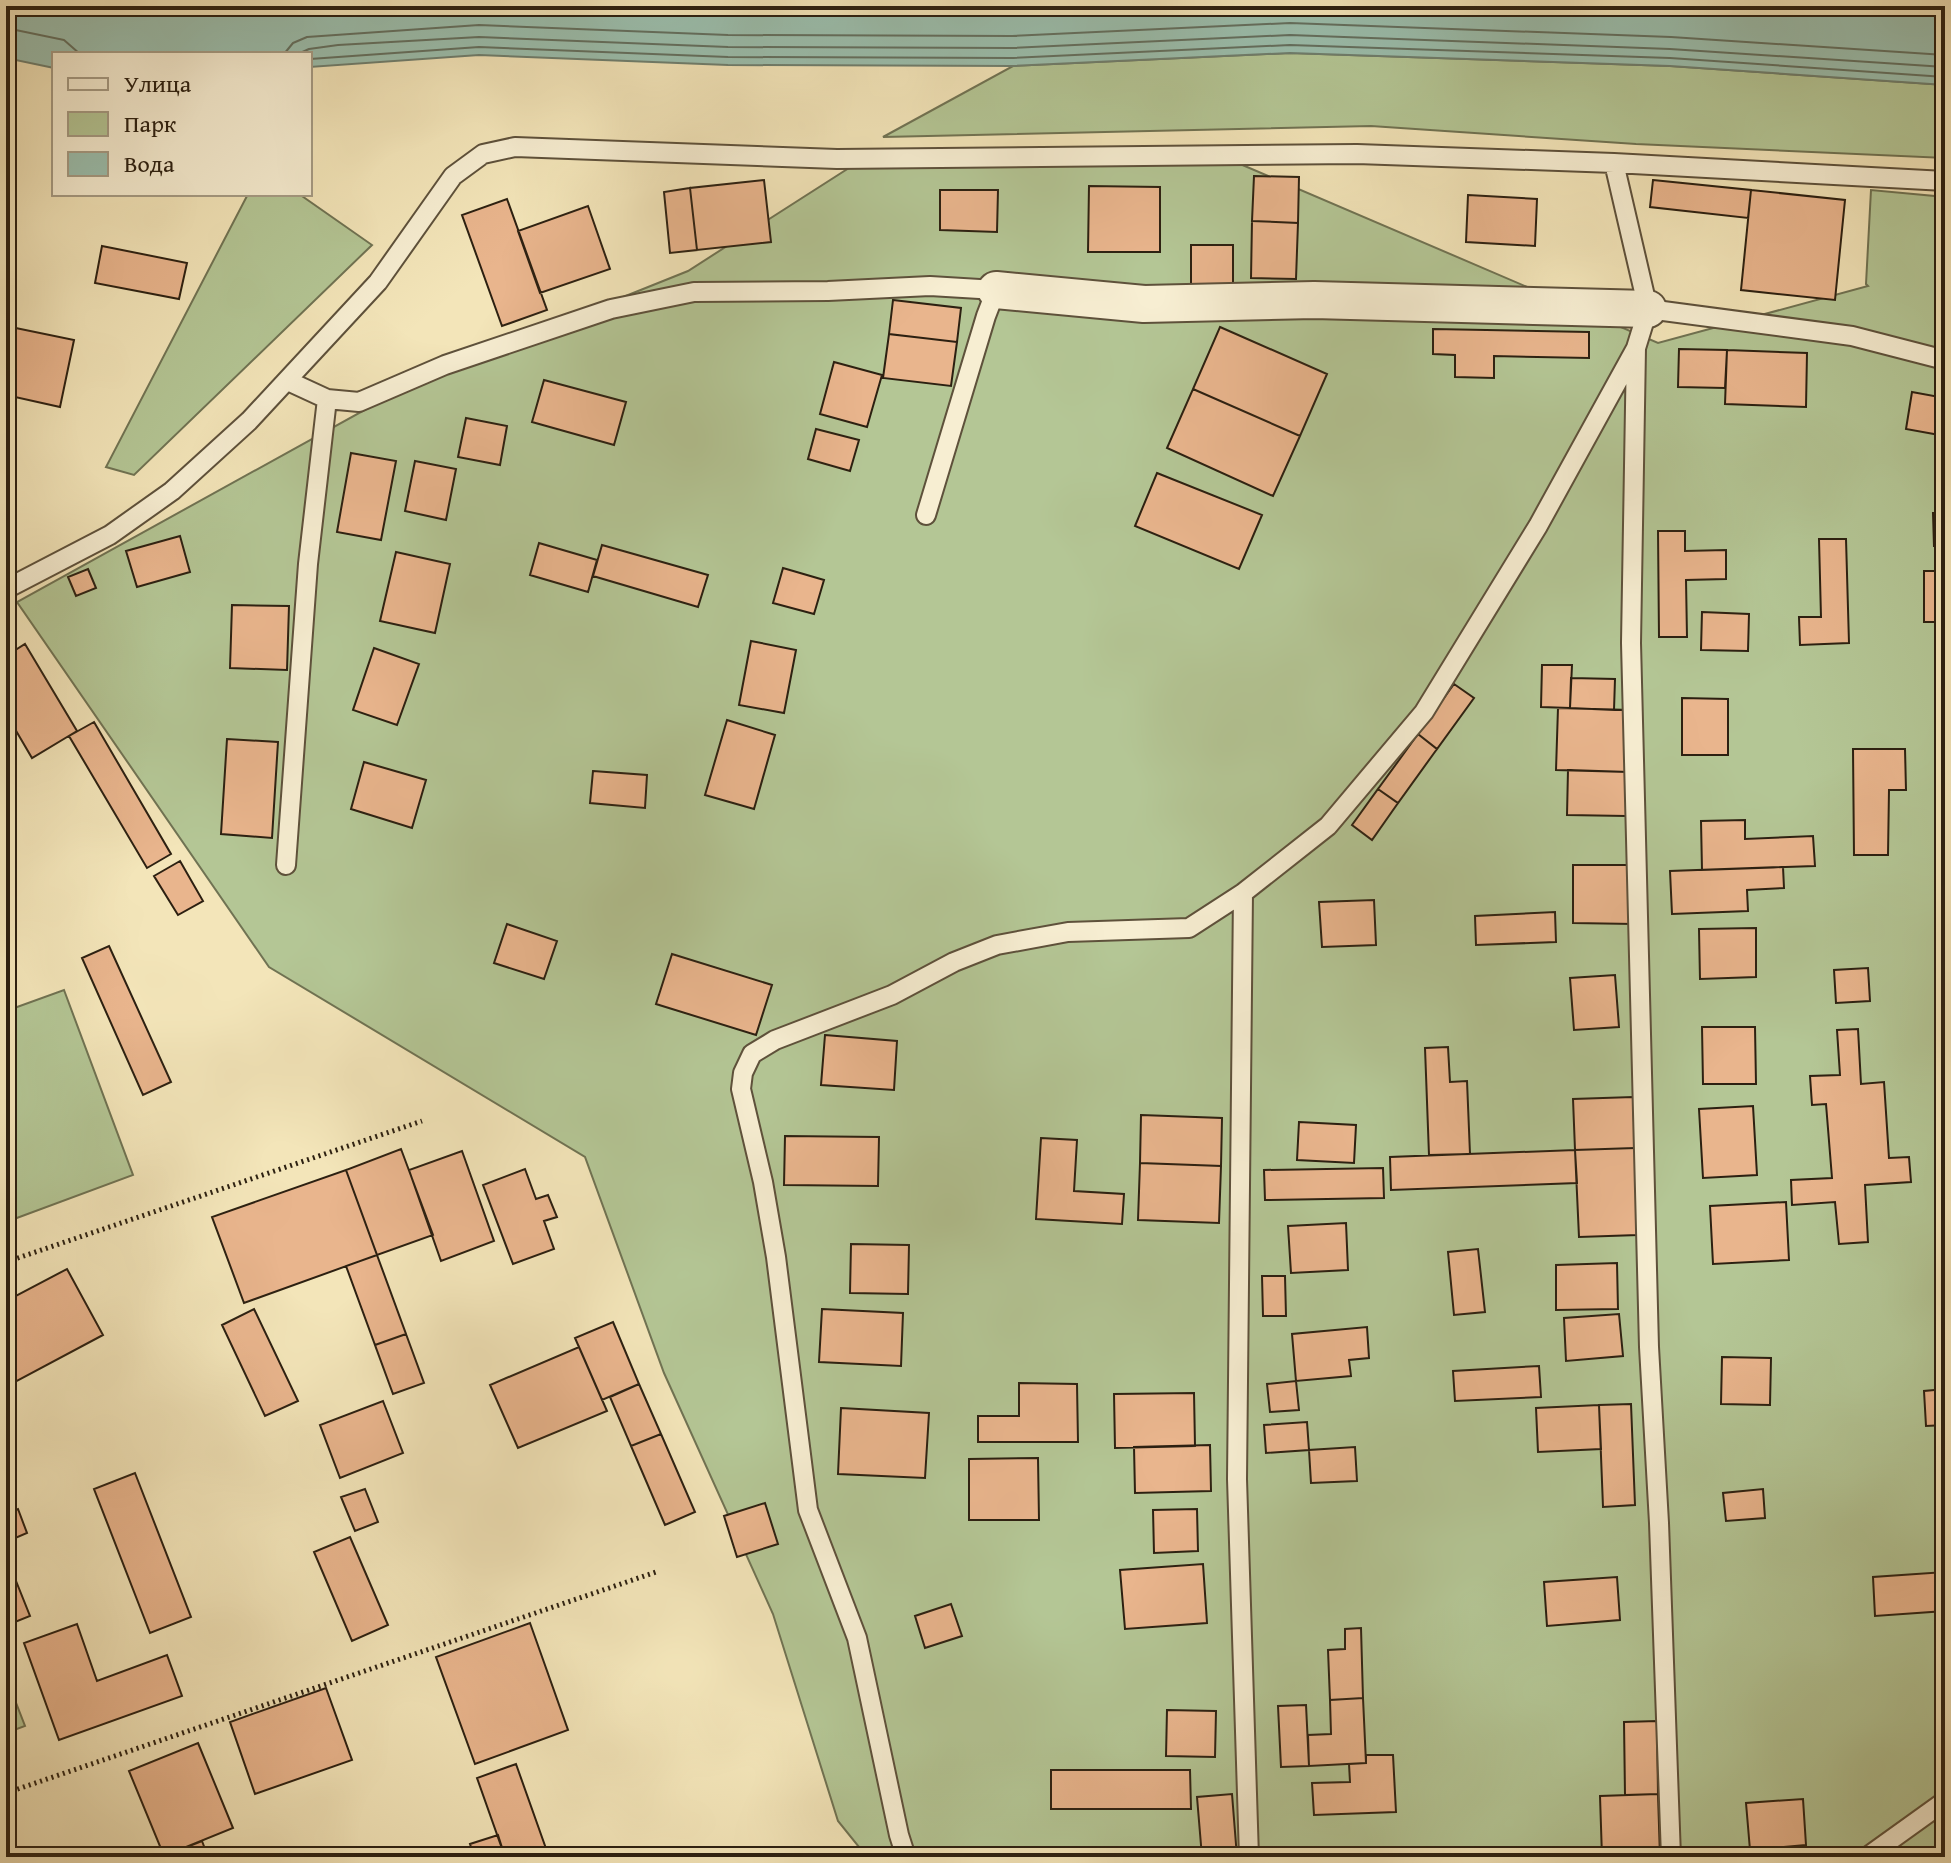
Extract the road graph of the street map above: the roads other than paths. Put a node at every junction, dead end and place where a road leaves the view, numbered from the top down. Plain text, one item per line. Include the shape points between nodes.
1 (1614, 163) junction
2 (1945, 181) edge
3 (996, 290) junction
4 (1648, 309) junction
5 (1636, 348) junction
6 (1945, 360) edge
7 (288, 381) junction
8 (327, 399) junction
9 (926, 515) dead end
10 (6, 589) edge
11 (286, 865) dead end
12 (1243, 893) junction
13 (1945, 1801) edge
14 (906, 1857) edge
15 (1249, 1857) edge
16 (1671, 1857) edge
17 (1867, 1857) edge

1 - 2 lane
1 - 4 lane
1 - 7 lane via 1357,154 837,159 515,147 483,154 453,176 378,282
3 - 4 street via 1144,304 1314,300
3 - 8 lane via 930,286 694,292 611,309 445,365 359,402
3 - 9 lane
4 - 5 lane
4 - 6 lane via 1852,336
5 - 12 lane via 1538,526 1424,712 1328,826
5 - 16 lane via 1631,643 1649,1347
7 - 8 lane
7 - 10 lane via 172,491 110,535
8 - 11 lane via 306,579
12 - 14 lane via 1189,928 1068,932 997,945 892,995 775,1040 752,1054 743,1073 741,1089 776,1257 808,1510 857,1638
12 - 15 lane via 1237,1479
13 - 17 lane

